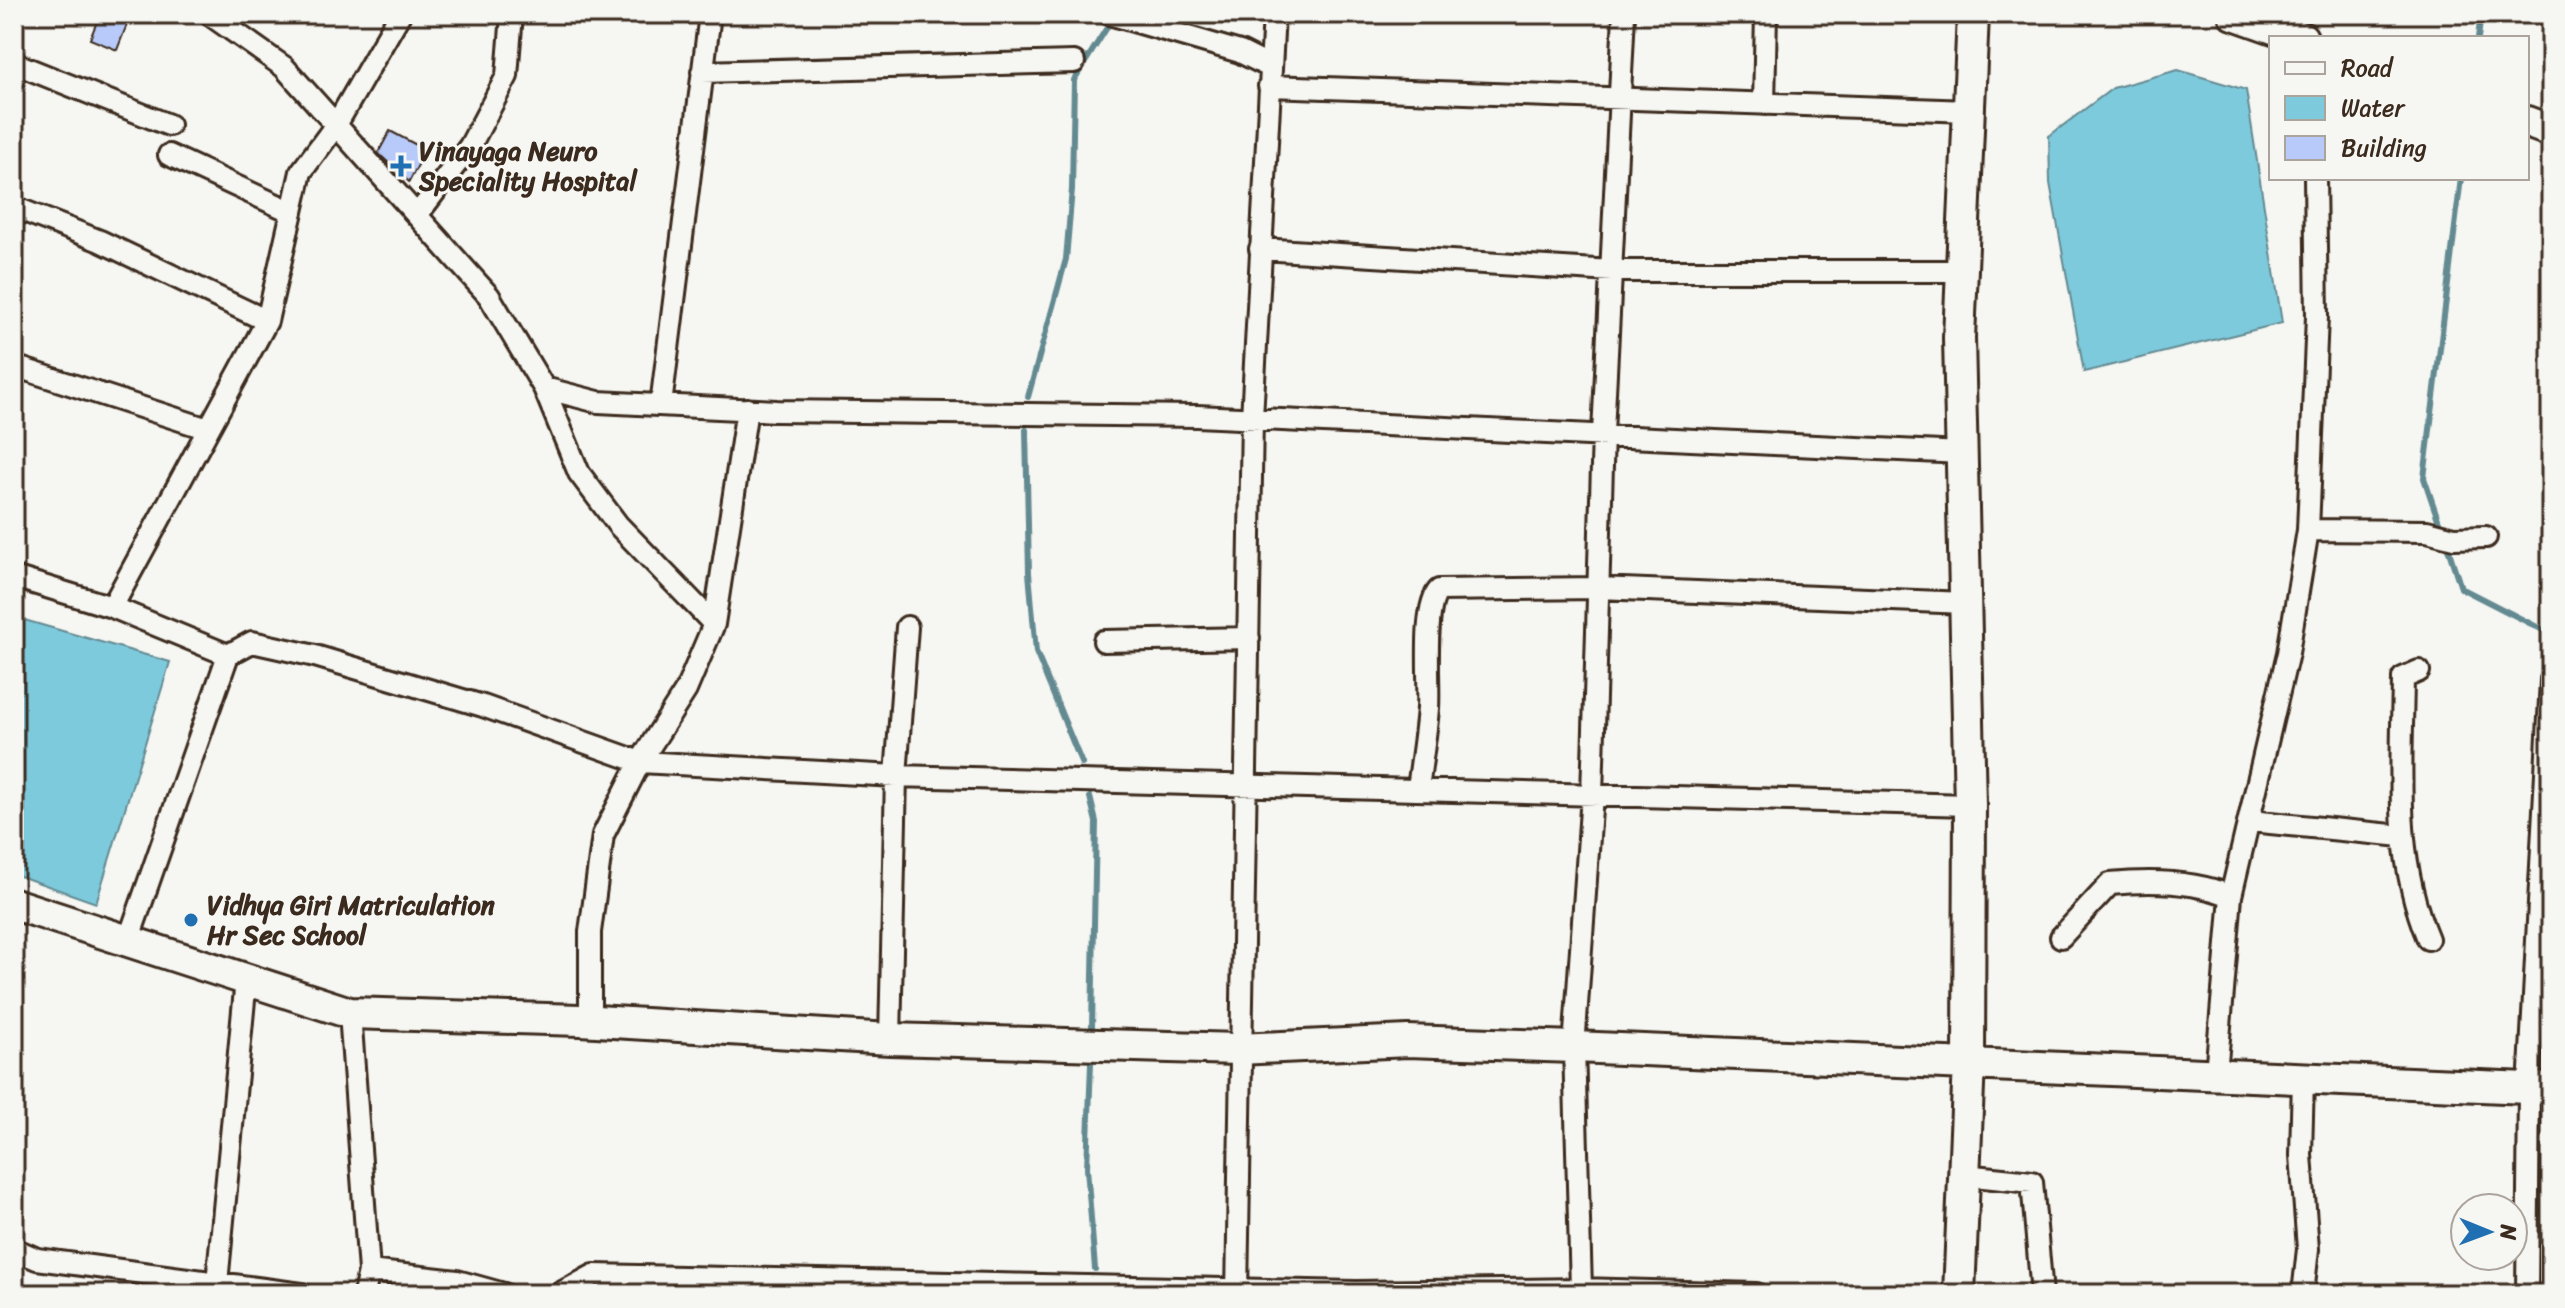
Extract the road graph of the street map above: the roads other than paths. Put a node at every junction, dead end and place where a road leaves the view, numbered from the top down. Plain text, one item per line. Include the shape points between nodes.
1 (209, 14) edge
2 (400, 14) edge
3 (512, 14) edge
4 (710, 14) edge
5 (1109, 14) edge
6 (1274, 14) edge
7 (1624, 14) edge
8 (1766, 14) edge
9 (1973, 14) edge
10 (2234, 14) edge
11 (236, 21) edge
12 (2292, 28) edge
13 (1074, 62) dead end
14 (14, 63) edge
15 (702, 72) junction
16 (1270, 76) junction
17 (1619, 98) junction
18 (1764, 104) junction
19 (1969, 111) junction
20 (2529, 123) edge
21 (169, 125) dead end
22 (336, 125) junction
23 (2551, 131) edge
24 (169, 155) dead end
25 (2315, 180) edge
26 (14, 207) edge
27 (292, 212) junction
28 (417, 215) junction
29 (1260, 249) junction
30 (1612, 271) junction
31 (1962, 271) junction
32 (267, 321) junction
33 (14, 366) edge
34 (544, 388) junction
35 (661, 405) junction
36 (747, 409) junction
37 (1252, 418) junction
38 (208, 429) junction
39 (1603, 433) junction
40 (1962, 453) junction
41 (2308, 530) junction
42 (2486, 537) dead end
43 (14, 577) edge
44 (1598, 588) junction
45 (1966, 603) junction
46 (112, 607) junction
47 (714, 624) junction
48 (907, 627) dead end
49 (1249, 638) junction
50 (1104, 641) dead end
51 (228, 655) junction
52 (2419, 671) dead end
53 (2551, 680) edge
54 (640, 762) junction
55 (896, 776) junction
56 (1247, 784) junction
57 (1418, 790) junction
58 (1592, 795) junction
59 (1970, 805) junction
60 (2250, 821) junction
61 (2402, 836) junction
62 (2231, 896) junction
63 (14, 904) edge
64 (2061, 937) dead end
65 (2428, 939) dead end
66 (128, 941) junction
67 (246, 979) junction
68 (350, 1013) junction
69 (590, 1020) junction
70 (890, 1039) junction
71 (1574, 1047) junction
72 (1238, 1049) junction
73 (1969, 1063) junction
74 (2216, 1074) junction
75 (2303, 1078) junction
76 (2540, 1089) edge
77 (1964, 1175) junction
78 (14, 1249) edge
79 (369, 1271) junction
80 (217, 1283) junction
81 (902, 1286) edge
82 (1581, 1289) junction
83 (1237, 1291) edge
84 (302, 1294) edge
85 (364, 1294) edge
86 (504, 1294) edge
87 (559, 1294) edge
88 (1756, 1294) edge
89 (1959, 1294) edge
90 (2042, 1294) edge
91 (2303, 1294) edge
92 (2527, 1294) edge

1 - 11 street
2 - 22 street
3 - 28 street via 507,76 470,146
4 - 15 street
5 - 16 street via 1240,52
6 - 16 street
7 - 17 street
8 - 18 street
9 - 19 street
10 - 12 street
11 - 22 street
13 - 15 street
14 - 21 street
15 - 35 street
16 - 17 street
16 - 29 street
17 - 18 street
17 - 30 street
18 - 19 street
19 - 31 street
20 - 23 street
22 - 27 street via 301,172
22 - 28 street
24 - 27 street
25 - 41 street via 2317,316
26 - 32 street via 100,241
27 - 32 street
28 - 34 street via 489,296
29 - 30 street
29 - 37 street
30 - 31 street
30 - 39 street
31 - 40 street
32 - 38 street
33 - 38 street
34 - 35 street via 598,402
34 - 47 street via 579,473 618,525
35 - 36 street
36 - 37 street
36 - 47 street
37 - 39 street
37 - 49 street
38 - 46 street
39 - 40 street
39 - 44 street
40 - 45 street
41 - 42 street
41 - 60 street via 2288,653
43 - 46 street
44 - 45 street
44 - 57 street via 1465,587 1434,595
44 - 58 street
45 - 59 street
46 - 51 street
47 - 54 street via 686,690
48 - 55 street
49 - 50 street
49 - 56 street
51 - 54 street via 252,642 315,656 483,706
51 - 66 street
52 - 61 street via 2403,678
53 - 76 street
54 - 55 street
54 - 69 street via 603,835 590,932
55 - 56 street
55 - 70 street
56 - 57 street
56 - 72 street
57 - 58 street
58 - 59 street
58 - 71 street
59 - 73 street
60 - 61 street
60 - 62 street
61 - 65 street via 2413,903
62 - 64 street via 2214,889 2143,881 2110,884
62 - 74 street
63 - 66 street
66 - 67 street
67 - 68 street
67 - 80 street
68 - 69 street
68 - 79 street
69 - 70 street
70 - 72 street
71 - 72 street via 1408,1041
71 - 73 street
71 - 82 street
72 - 83 street
73 - 74 street
73 - 77 street
74 - 75 street
75 - 76 street
75 - 91 street via 2301,1155 2308,1249
76 - 92 street
77 - 89 street
77 - 90 street via 2032,1182
78 - 80 street via 37,1259
79 - 85 street
79 - 86 street via 457,1281
80 - 84 street
81 - 83 street
81 - 87 street via 594,1275
82 - 83 street
82 - 88 street

